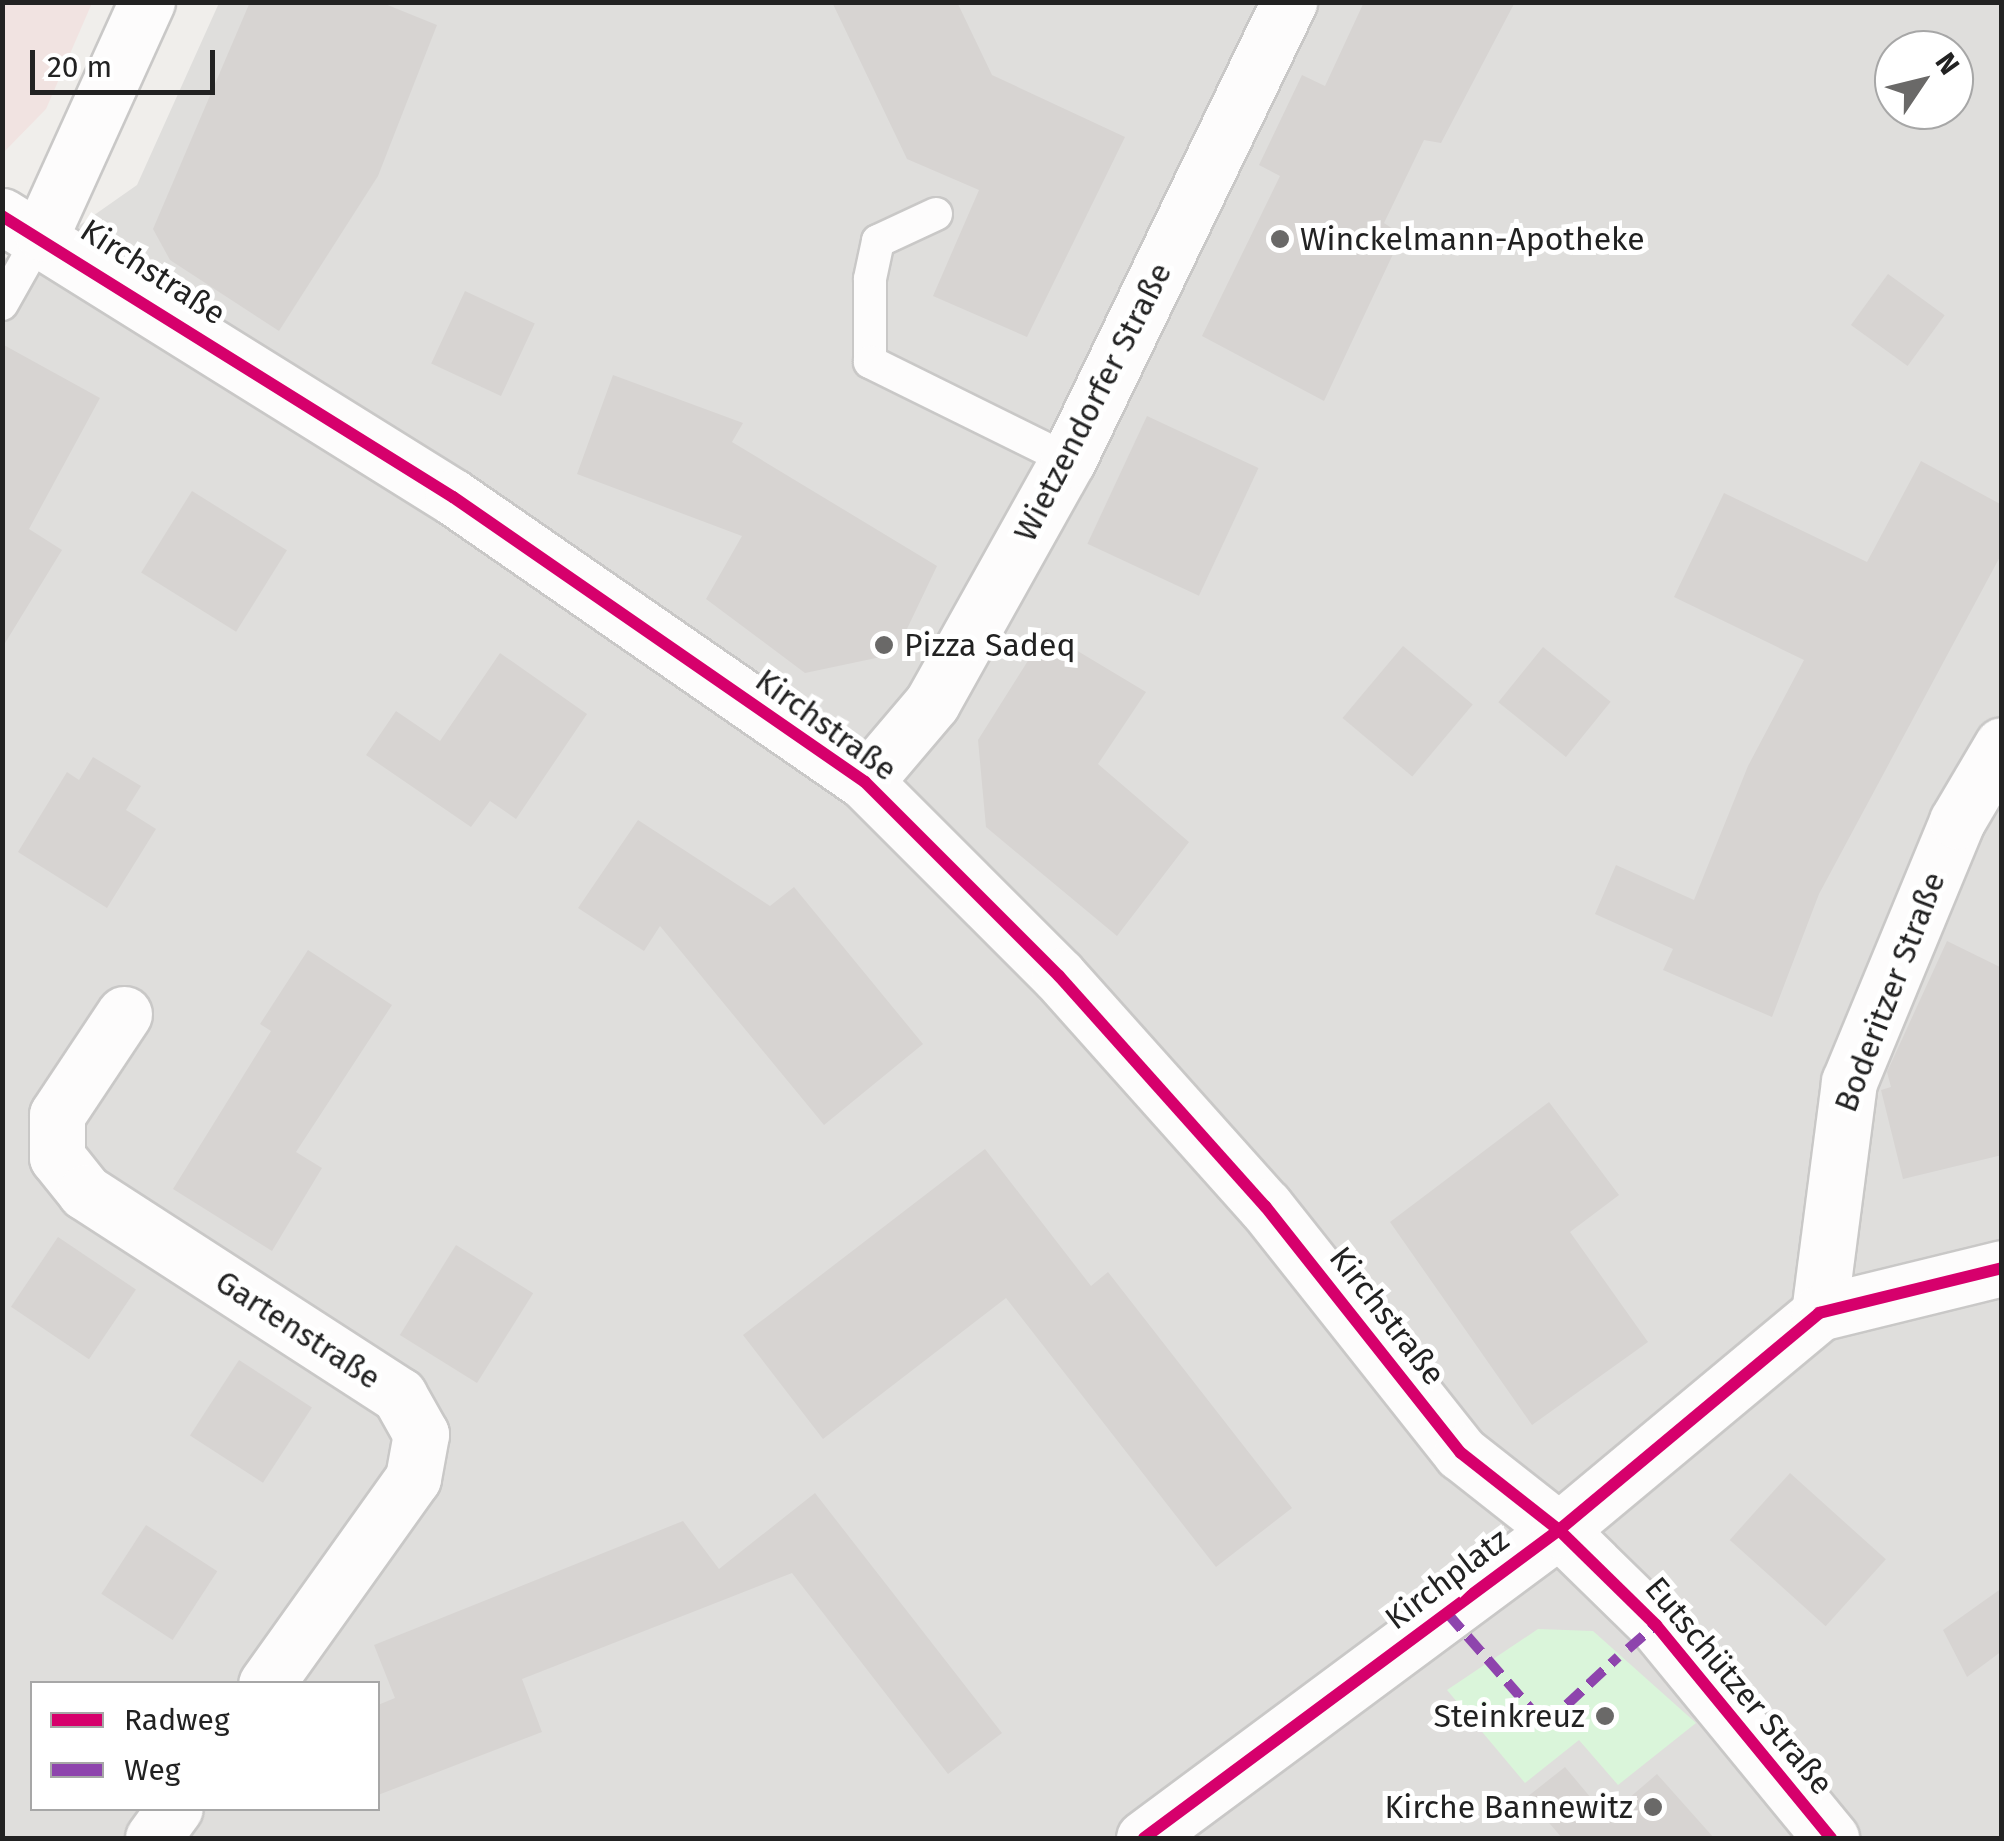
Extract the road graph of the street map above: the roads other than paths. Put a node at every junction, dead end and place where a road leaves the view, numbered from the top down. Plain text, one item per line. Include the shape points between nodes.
1 (147, 2) edge
2 (1289, 2) edge
3 (936, 214) dead end
4 (22, 224) edge
5 (2, 304) edge
6 (1068, 460) junction
7 (2002, 744) edge
8 (865, 782) junction
9 (124, 1014) dead end
10 (2002, 1268) edge
11 (1819, 1313) junction
12 (1559, 1530) junction
13 (268, 1681) edge
14 (174, 1811) edge
15 (154, 1838) edge
16 (1144, 1838) edge
17 (1831, 1838) edge

1 - 4 street
2 - 6 street, Wietzendorfer Straße
3 - 6 lane via 878,241 870,362
4 - 5 lane
4 - 8 street, Kirchstraße via 453,497
6 - 8 street, Wietzendorfer Straße via 932,703
7 - 11 street, Boderitzer Straße via 1957,821 1849,1082
8 - 12 street, Kirchstraße via 1059,976 1266,1206 1461,1453
9 - 13 street, Gartenstraße via 57,1115 57,1158 84,1192 400,1395 420,1434 414,1478
10 - 11 street
11 - 12 street, Kirchplatz
12 - 16 street, Kirchplatz
12 - 17 street, Eutschützer Straße via 1656,1625
14 - 15 street

